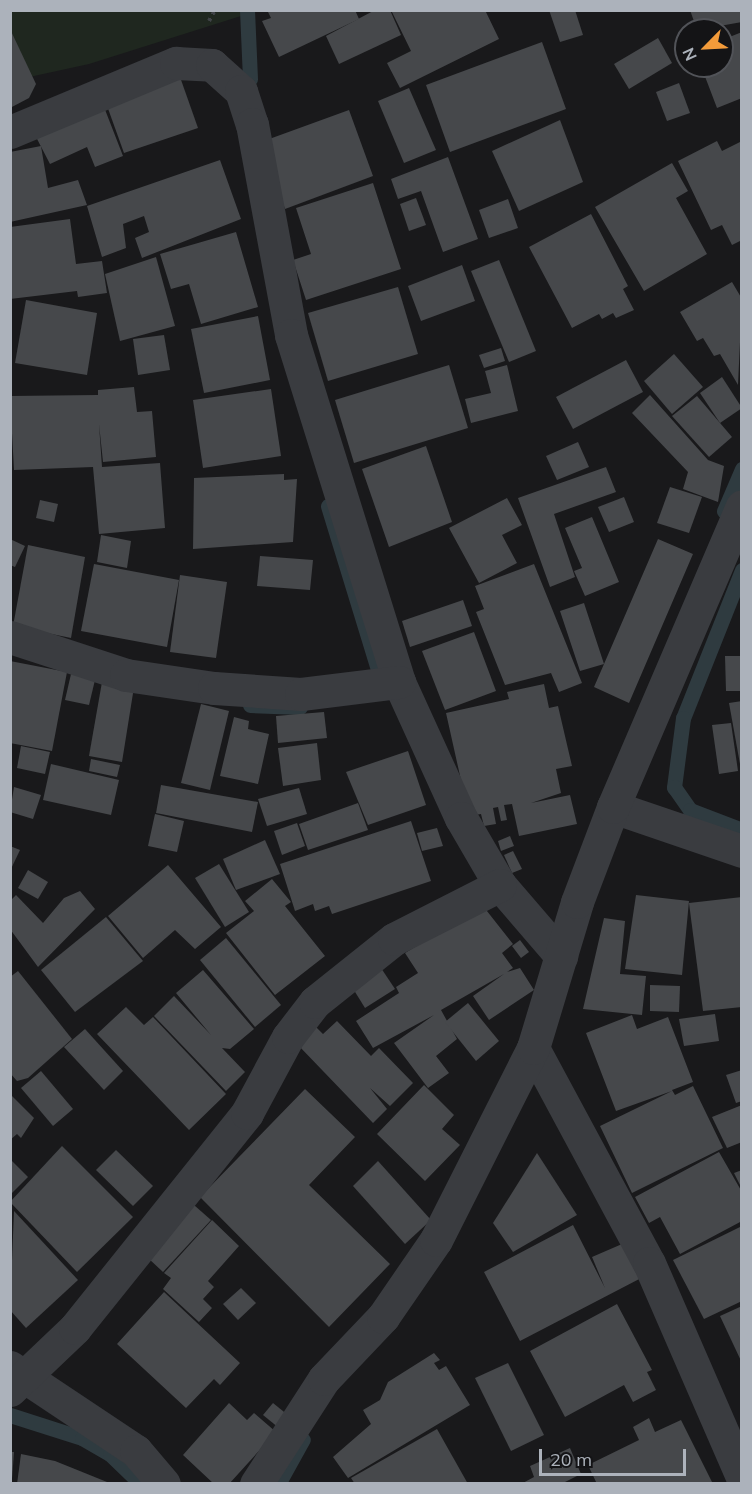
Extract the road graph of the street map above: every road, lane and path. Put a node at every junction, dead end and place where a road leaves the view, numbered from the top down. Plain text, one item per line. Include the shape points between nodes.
1 (10, 132) edge
2 (741, 506) edge
3 (10, 638) edge
4 (399, 682) junction
5 (613, 807) junction
6 (741, 851) edge
7 (500, 885) junction
8 (561, 956) junction
9 (533, 1048) junction
10 (16, 1377) edge
11 (741, 1477) edge
12 (164, 1484) edge
13 (256, 1484) edge

1 - 4 street via 176,63 212,65 241,91 252,124 291,335
2 - 5 street
3 - 4 street via 126,675 214,688 301,694
4 - 7 street via 461,818
5 - 6 street
5 - 8 street
7 - 8 street
7 - 10 street via 394,939 315,1002 288,1037 247,1113 75,1328
8 - 9 street
9 - 11 street via 649,1263
9 - 13 street via 436,1240 383,1317 324,1379
10 - 12 street via 136,1452

